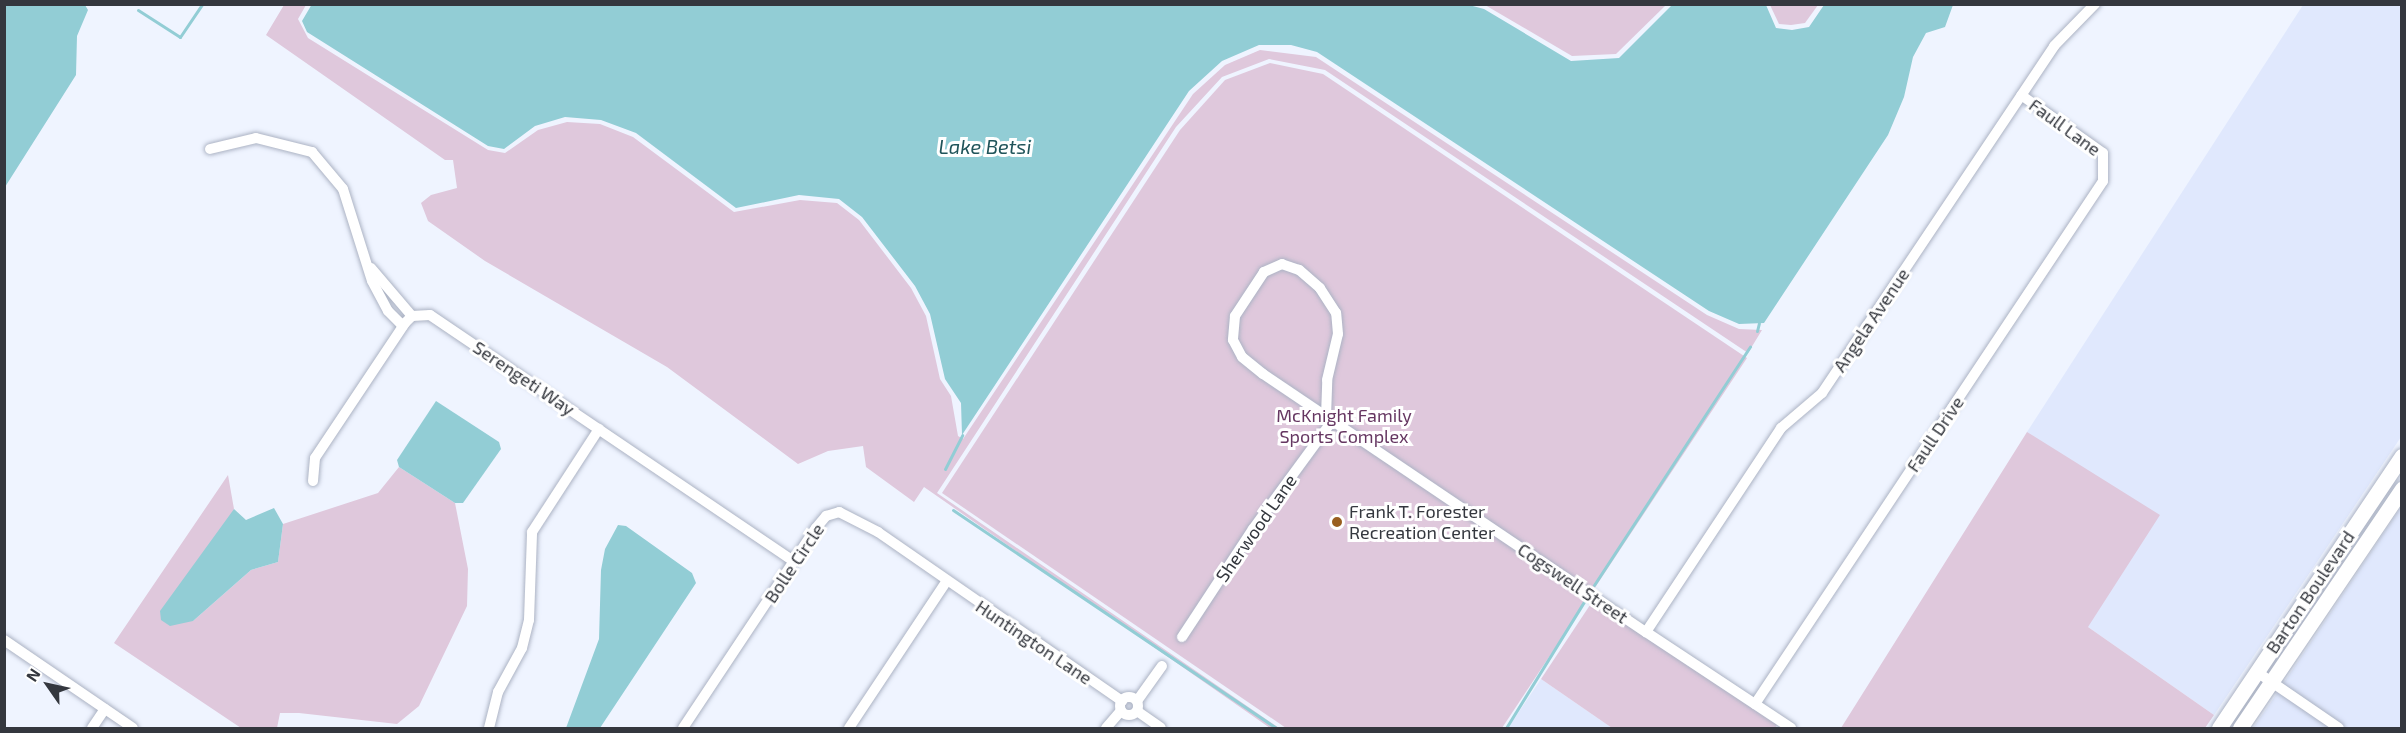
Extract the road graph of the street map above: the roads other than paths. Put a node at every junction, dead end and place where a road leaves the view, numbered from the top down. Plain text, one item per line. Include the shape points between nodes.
1 (2095, 4) edge
2 (2021, 95) junction
3 (210, 149) dead end
4 (2107, 160) joint
5 (371, 268) junction
6 (412, 316) junction
7 (403, 326) junction
8 (1329, 419) junction
9 (599, 429) junction
10 (2402, 456) edge
11 (314, 481) dead end
12 (2402, 489) edge
13 (2369, 506) junction
14 (794, 561) junction
15 (2350, 564) junction
16 (946, 582) junction
17 (1646, 632) junction
18 (1182, 637) dead end
19 (4, 640) edge
20 (1162, 666) dead end
21 (2257, 672) junction
22 (2271, 681) junction
23 (1755, 704) junction
24 (1121, 706) junction
25 (1137, 706) junction
26 (105, 709) junction
27 (92, 729) edge
28 (133, 729) edge
29 (489, 729) edge
30 (683, 729) edge
31 (849, 729) edge
32 (1106, 729) edge
33 (1161, 729) edge
34 (1791, 729) edge
35 (2219, 729) edge
36 (2240, 729) edge
37 (2338, 729) edge

1 - 2 street, Angela Avenue via 2054,46
2 - 4 street, Faull Lane via 2097,147
2 - 17 street, Angela Avenue via 1822,393 1781,428
3 - 5 street via 256,138 312,152 343,189
4 - 23 street, Faull Drive via 2103,182
5 - 6 street
5 - 7 street via 378,294
6 - 7 street
6 - 9 street, Serengeti Way via 430,315
7 - 11 street via 315,458
8 - 8 street, Cogswell Street via 1242,357 1233,340 1235,315 1254,285 1264,272 1282,264 1299,270 1320,288 1336,313 1338,334 1327,380
8 - 17 street, Cogswell Street
8 - 18 street, Sherwood Lane
9 - 14 street, Serengeti Way
9 - 29 street via 532,532 529,620 522,648 498,692
10 - 13 main road, Barton Boulevard
12 - 15 main road, Barton Boulevard
13 - 15 main road via 2347,549
13 - 21 main road, Barton Boulevard
14 - 16 street, Bolle Circle via 826,516 839,512 859,520
14 - 30 street, Bolle Circle
15 - 22 main road, Barton Boulevard
16 - 24 street, Huntington Lane
16 - 31 street
17 - 23 street, Cogswell Street
19 - 26 street
20 - 25 street
21 - 22 street
21 - 35 main road, Barton Boulevard
22 - 36 main road, Barton Boulevard
22 - 37 street
23 - 34 street, Cogswell Street
24 - 25 street via 1131,715
24 - 25 street via 1131,697
24 - 32 street
25 - 33 street
26 - 27 street
26 - 28 street

